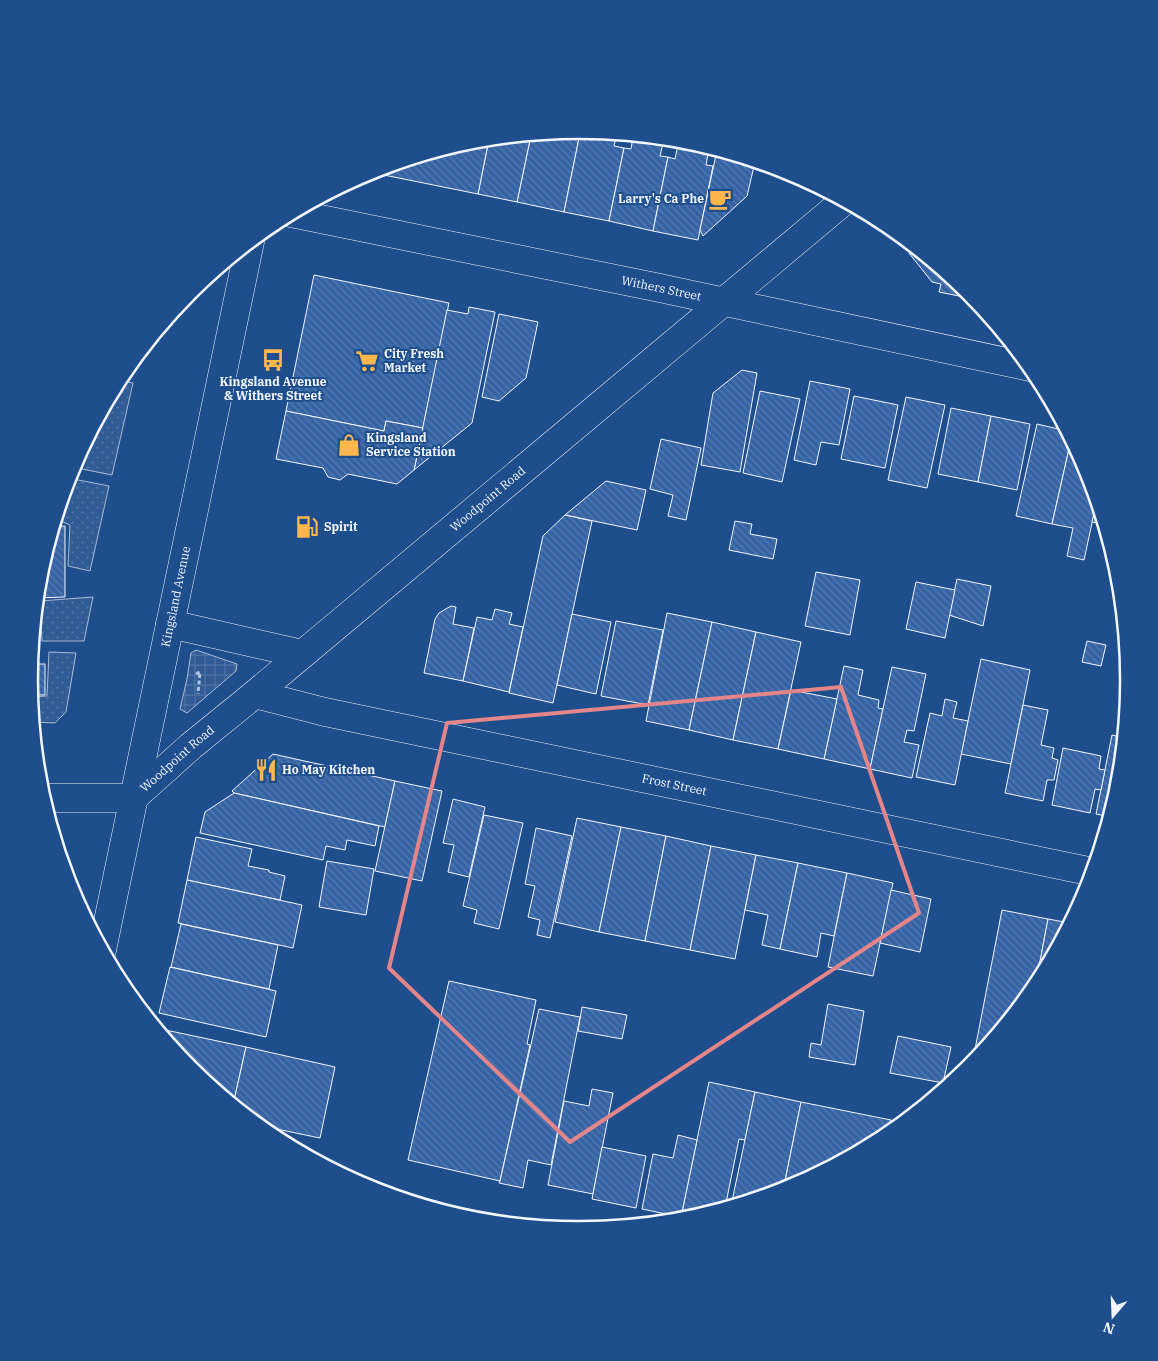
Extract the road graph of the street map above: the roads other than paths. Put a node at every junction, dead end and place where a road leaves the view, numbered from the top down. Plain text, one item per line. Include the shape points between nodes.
1 (838, 206) edge
2 (302, 215) edge
3 (248, 252) edge
4 (723, 302) junction
5 (1018, 365) edge
6 (170, 624) junction
7 (302, 654) junction
8 (255, 694) junction
9 (51, 798) edge
10 (133, 798) junction
11 (1086, 871) edge
12 (104, 940) edge

1 - 4 street, Woodpoint Road
2 - 4 street, Withers Street
3 - 6 street, Kingsland Avenue
4 - 5 street, Withers Street
4 - 7 street, Woodpoint Road
6 - 7 street
6 - 10 street, Kingsland Avenue
7 - 8 street, Woodpoint Road
8 - 10 street, Woodpoint Road via 190,746
8 - 11 street, Frost Street via 325,712
9 - 10 street
10 - 12 street, Kingsland Avenue

